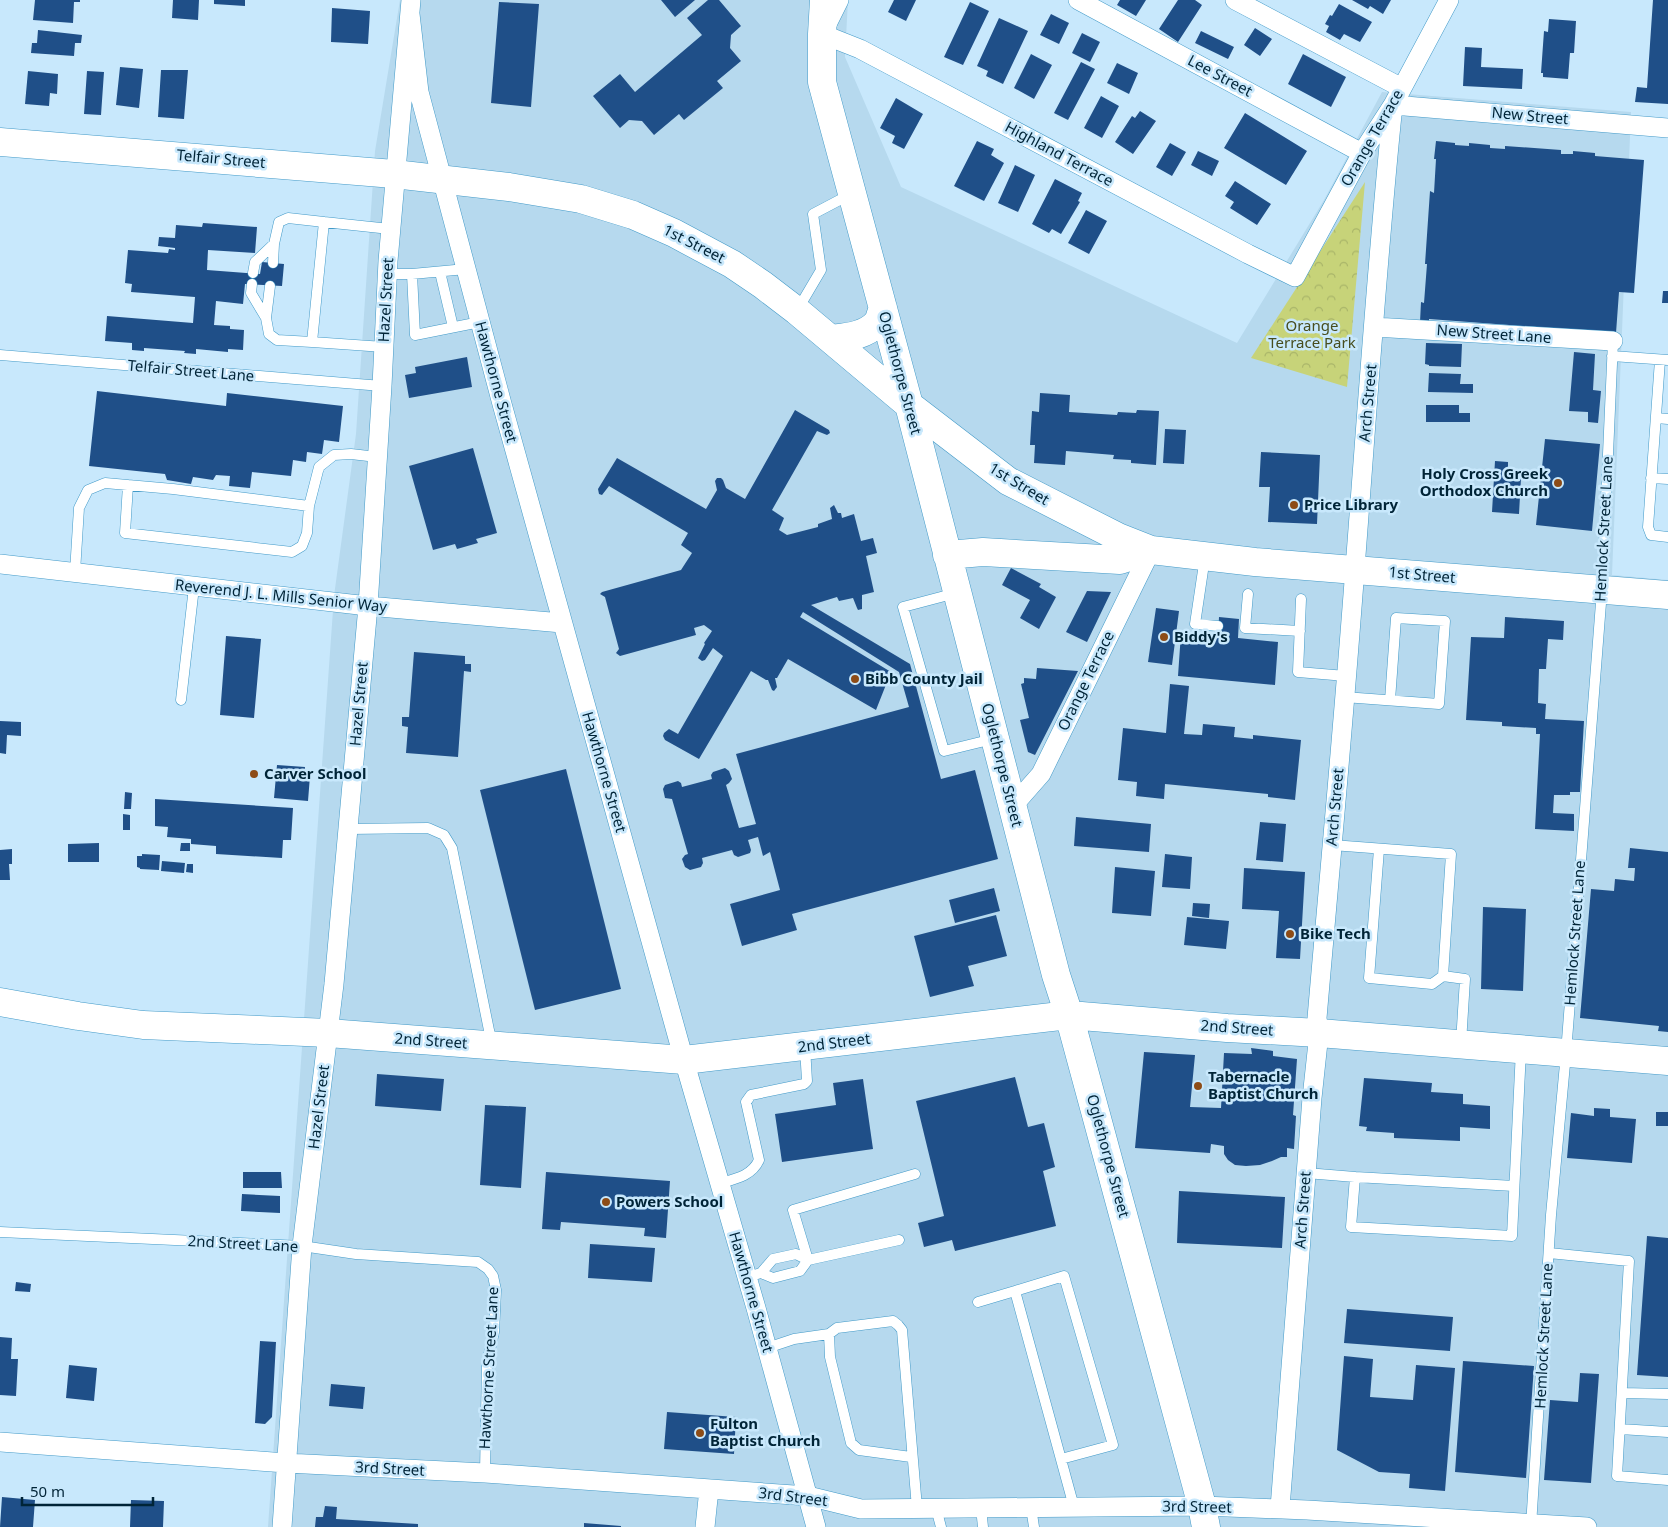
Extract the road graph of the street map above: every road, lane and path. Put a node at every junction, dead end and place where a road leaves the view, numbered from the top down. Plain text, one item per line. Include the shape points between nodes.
1 (824, 0) edge
2 (839, 0) edge
3 (1078, 0) edge
4 (1235, 0) edge
5 (1449, 0) edge
6 (410, 7) edge
7 (822, 34) junction
8 (1402, 88) junction
9 (1393, 105) junction
10 (1668, 128) edge
11 (0, 142) edge
12 (1362, 153) junction
13 (394, 174) junction
14 (442, 179) junction
15 (852, 194) junction
16 (324, 222) junction
17 (390, 229) junction
18 (274, 244) junction
19 (273, 263) dead end
20 (466, 269) junction
21 (440, 272) junction
22 (387, 274) junction
23 (412, 274) junction
24 (1295, 277) joint
25 (270, 286) dead end
26 (882, 308) junction
27 (797, 311) junction
28 (266, 318) junction
29 (480, 322) junction
30 (1374, 326) junction
31 (453, 327) junction
32 (830, 339) junction
33 (312, 342) junction
34 (384, 347) junction
35 (1613, 348) junction
36 (0, 355) edge
37 (1664, 360) edge
38 (382, 386) junction
39 (909, 405) junction
40 (1656, 418) junction
41 (1668, 419) edge
42 (377, 456) junction
43 (1651, 478) junction
44 (1668, 479) edge
45 (128, 485) junction
46 (309, 506) junction
47 (1668, 537) edge
48 (1151, 550) junction
49 (948, 555) junction
50 (1205, 556) junction
51 (0, 564) edge
52 (1355, 570) junction
53 (75, 572) junction
54 (194, 587) junction
55 (1602, 590) junction
56 (957, 593) junction
57 (1248, 594) dead end
58 (1668, 595) edge
59 (1301, 599) dead end
60 (368, 606) junction
61 (562, 623) junction
62 (1218, 626) dead end
63 (1300, 631) junction
64 (1346, 676) junction
65 (1344, 697) junction
66 (182, 700) dead end
67 (1390, 700) junction
68 (995, 739) junction
69 (1012, 807) junction
70 (348, 829) junction
71 (1332, 845) junction
72 (1379, 849) junction
73 (1443, 976) junction
74 (0, 1002) edge
75 (1069, 1014) junction
76 (328, 1033) junction
77 (1319, 1033) junction
78 (1461, 1044) junction
79 (492, 1045) junction
80 (805, 1046) junction
81 (1521, 1049) junction
82 (1566, 1053) junction
83 (684, 1060) junction
84 (1668, 1061) edge
85 (1306, 1173) junction
86 (915, 1174) dead end
87 (1355, 1177) junction
88 (720, 1183) junction
89 (1514, 1186) junction
90 (0, 1232) edge
91 (899, 1240) dead end
92 (302, 1246) junction
93 (1549, 1253) junction
94 (808, 1260) junction
95 (484, 1266) joint
96 (754, 1275) junction
97 (1015, 1291) junction
98 (978, 1302) dead end
99 (829, 1334) junction
100 (767, 1348) junction
101 (1622, 1393) junction
102 (1668, 1394) edge
103 (1620, 1429) junction
104 (1668, 1432) edge
105 (0, 1442) edge
106 (911, 1457) junction
107 (1061, 1459) junction
108 (286, 1463) junction
109 (484, 1473) junction
110 (1668, 1480) edge
111 (709, 1489) junction
112 (808, 1496) junction
113 (1031, 1507) junction
114 (1074, 1507) junction
115 (917, 1508) junction
116 (936, 1508) junction
117 (981, 1508) junction
118 (1280, 1508) junction
119 (1204, 1516) edge
120 (1306, 1518) edge
121 (1531, 1525) edge
122 (282, 1527) edge
123 (705, 1527) edge
124 (816, 1527) edge
125 (941, 1527) edge
126 (983, 1527) edge
127 (1034, 1527) edge
128 (1575, 1527) edge
129 (1587, 1527) edge

1 - 7 street, Oglethorpe Street
2 - 7 street
3 - 12 street, Lee Street
4 - 8 street
5 - 8 street, Orange Terrace
6 - 13 street, Hazel Street
6 - 14 street, Hawthorne Street via 419,92
7 - 15 street, Oglethorpe Street via 822,82
7 - 24 street, Highland Terrace via 860,49
8 - 9 street, Orange Terrace
9 - 10 street, New Street
9 - 12 street, Orange Terrace
9 - 30 street, Arch Street
11 - 13 street, Telfair Street
12 - 24 street, Orange Terrace
13 - 14 street, Telfair Street
13 - 17 street, Hazel Street
14 - 20 street, Hawthorne Street
14 - 27 street, 1st Street via 581,199 633,215 732,264
15 - 26 street, Oglethorpe Street
15 - 27 lane via 813,214 821,270
16 - 17 lane
16 - 18 lane via 288,218 279,222
16 - 33 lane
17 - 22 street, Hazel Street
18 - 19 lane
18 - 28 lane via 255,262 252,279 251,293
20 - 21 lane
20 - 29 street, Hawthorne Street
21 - 23 lane
21 - 31 lane
22 - 23 lane
22 - 34 street, Hazel Street
23 - 31 lane via 415,335
25 - 28 lane
26 - 32 street via 878,322 866,331 851,337
26 - 39 street, Oglethorpe Street
27 - 32 street, 1st Street
28 - 33 lane via 269,334 277,340
29 - 31 lane
29 - 61 street, Hawthorne Street
30 - 35 street, New Street Lane
30 - 52 street, Arch Street
32 - 39 street, 1st Street
33 - 34 lane
34 - 38 street, Hazel Street
35 - 37 lane
35 - 55 lane, Hemlock Street Lane
36 - 38 lane, Telfair Street Lane
37 - 40 lane
38 - 42 street, Hazel Street
39 - 48 street, 1st Street via 1008,481 1118,537
39 - 49 street, Oglethorpe Street
40 - 41 lane
40 - 43 lane
42 - 46 lane via 334,456 319,467
42 - 60 street, Hazel Street
43 - 44 lane
43 - 47 lane via 1648,527 1651,535
45 - 46 lane
45 - 46 lane via 124,533 292,552 305,540
45 - 53 lane via 106,483 88,490 79,508
48 - 49 street via 1120,560 983,552
48 - 50 street, 1st Street
48 - 69 street, Orange Terrace via 1041,774
49 - 56 street, Oglethorpe Street
50 - 52 street, 1st Street
50 - 62 lane via 1195,624
51 - 53 street, Reverend J. L. Mills Senior Way
52 - 55 street, 1st Street
52 - 64 street, Arch Street
53 - 54 street, Reverend J. L. Mills Senior Way
54 - 60 street, Reverend J. L. Mills Senior Way
54 - 66 lane
55 - 58 street, 1st Street
55 - 82 lane, Hemlock Street Lane
56 - 68 street, Oglethorpe Street
56 - 68 lane via 903,607 944,751
57 - 63 lane via 1242,628
59 - 63 lane
60 - 61 street, Reverend J. L. Mills Senior Way
60 - 70 street, Hazel Street
61 - 83 street, Hawthorne Street
63 - 64 lane via 1298,672
64 - 65 street, Arch Street
65 - 67 lane
65 - 71 street, Arch Street
67 - 67 lane via 1439,704 1445,622 1396,618
68 - 69 street, Oglethorpe Street
69 - 75 street, Oglethorpe Street
70 - 76 street, Hazel Street
70 - 79 lane via 428,828 444,835 452,848
71 - 72 lane
71 - 77 street, Arch Street via 1317,1018
72 - 73 lane via 1451,854
72 - 73 lane via 1370,978 1432,984
73 - 78 lane via 1465,979
74 - 76 street, 2nd Street via 143,1025
75 - 77 street, 2nd Street
75 - 80 street, 2nd Street
75 - 119 street, Oglethorpe Street
76 - 79 street, 2nd Street
76 - 92 street, Hazel Street
77 - 78 street, 2nd Street
77 - 85 street, Arch Street
78 - 81 street, 2nd Street
79 - 83 street, 2nd Street
80 - 83 street, 2nd Street
80 - 88 lane via 808,1081 751,1095 746,1102 759,1160 756,1167 744,1176
81 - 82 street, 2nd Street
81 - 89 lane
82 - 84 street, 2nd Street
82 - 93 lane, Hemlock Street Lane
83 - 88 street, Hawthorne Street
85 - 87 lane
85 - 118 street, Arch Street
86 - 94 lane via 793,1210
87 - 89 lane
87 - 89 lane via 1351,1227 1512,1236
88 - 96 street, Hawthorne Street
90 - 92 lane, 2nd Street Lane
91 - 94 lane
92 - 95 lane, 2nd Street Lane via 356,1254 464,1260
92 - 108 street, Hazel Street
93 - 101 lane via 1629,1261
93 - 121 lane, Hemlock Street Lane
94 - 96 lane via 800,1271 773,1278
94 - 96 lane via 796,1254 774,1259
95 - 109 lane, Hawthorne Street Lane via 492,1276 496,1290 494,1332 487,1364
96 - 100 street, Hawthorne Street
97 - 98 lane
97 - 107 lane
97 - 107 lane via 1064,1276 1113,1445
99 - 100 lane via 794,1339
99 - 106 lane via 830,1358 851,1443 859,1450
99 - 106 lane via 837,1328 893,1321 902,1330
100 - 112 street, Hawthorne Street
101 - 102 lane
101 - 103 lane
103 - 104 lane
103 - 110 lane via 1617,1476
105 - 108 street, 3rd Street
106 - 115 lane
107 - 114 lane
108 - 109 street, 3rd Street
108 - 122 street, Hazel Street
109 - 111 street, 3rd Street
111 - 112 street, 3rd Street
111 - 123 street
112 - 115 street, 3rd Street via 861,1509
112 - 124 street, Hawthorne Street
113 - 114 street, 3rd Street
113 - 117 street, 3rd Street
113 - 127 lane
114 - 119 street, 3rd Street
115 - 116 street, 3rd Street
116 - 117 street, 3rd Street
116 - 125 lane
117 - 126 lane
118 - 119 street, 3rd Street
118 - 120 street, 3rd Street
120 - 121 street, 3rd Street
121 - 128 street, 3rd Street
128 - 129 street, 3rd Street

